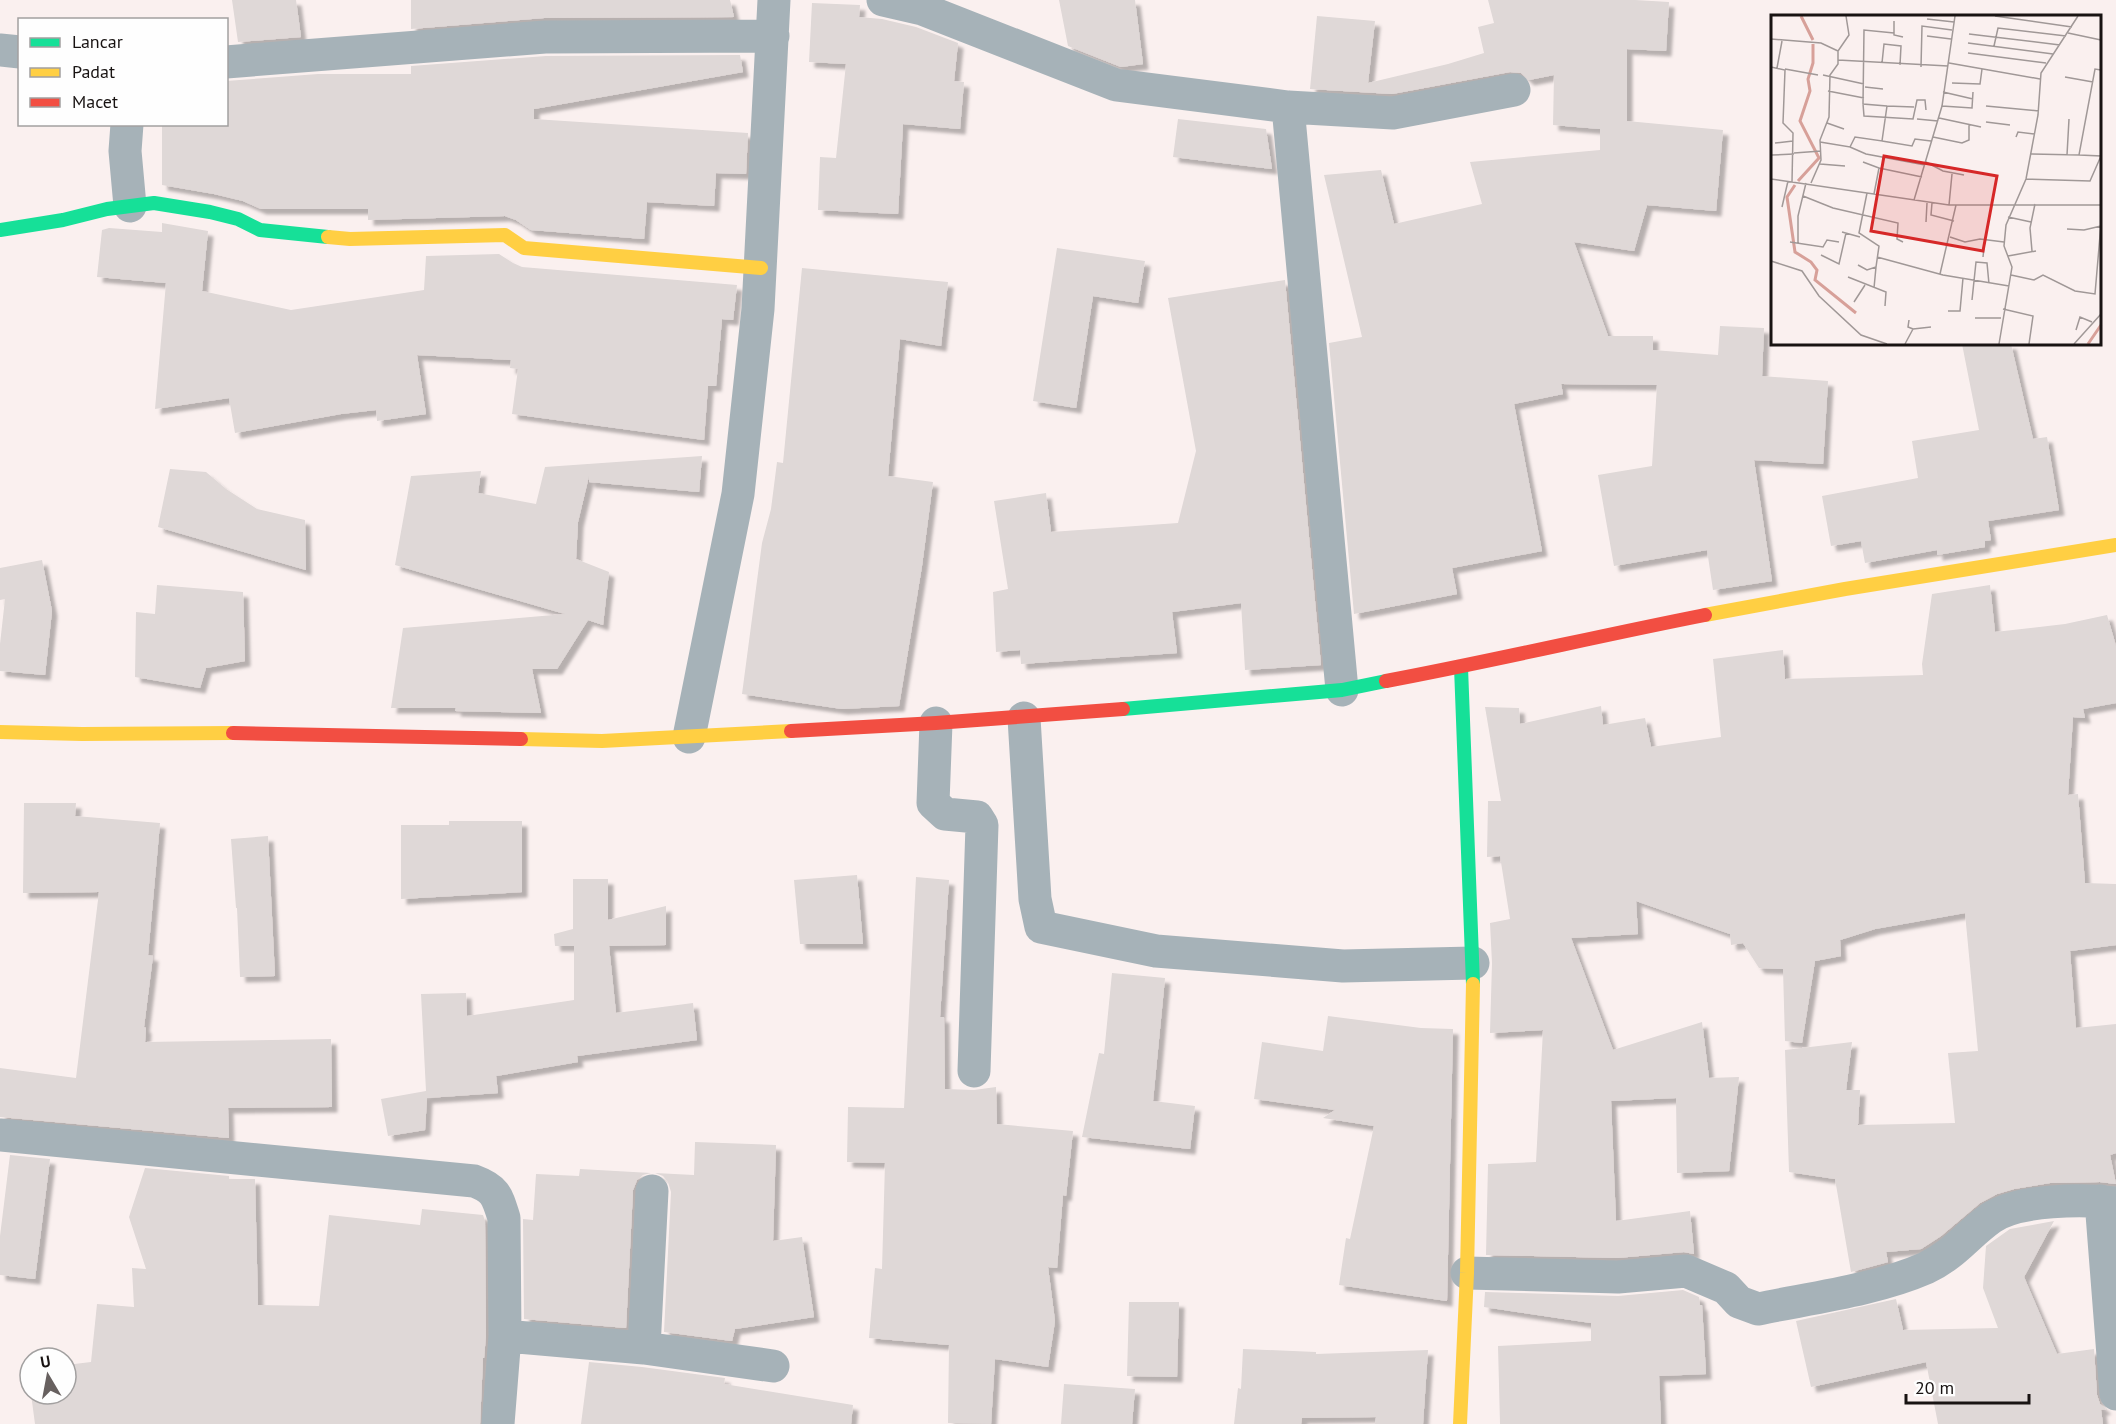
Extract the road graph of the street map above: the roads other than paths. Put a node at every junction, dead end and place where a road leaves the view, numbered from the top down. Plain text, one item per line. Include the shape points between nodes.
1 (774, 0) edge
2 (883, 0) edge
3 (773, 36) junction
4 (0, 50) edge
5 (18, 52) edge
6 (228, 62) edge
7 (1514, 90) dead end
8 (1288, 107) junction
9 (127, 126) edge
10 (130, 206) junction
11 (0, 230) edge
12 (760, 268) junction
13 (2116, 545) edge
14 (1461, 667) junction
15 (1342, 690) junction
16 (1024, 717) junction
17 (936, 723) junction
18 (0, 732) edge
19 (689, 737) junction
20 (1473, 963) junction
21 (974, 1071) dead end
22 (0, 1135) edge
23 (652, 1191) dead end
24 (2108, 1202) edge
25 (1467, 1273) junction
26 (505, 1336) junction
27 (644, 1348) junction
28 (773, 1366) dead end
29 (2116, 1394) edge
30 (498, 1424) edge
31 (1460, 1424) edge

1 - 3 street
2 - 8 street via 922,9 1116,85
3 - 6 street via 545,37
3 - 12 street
4 - 5 street
7 - 8 street via 1393,113
8 - 15 street
9 - 10 street
10 - 11 main road
10 - 12 main road via 154,203 238,219 260,230 350,239 505,235 524,248
12 - 19 street via 738,494
13 - 14 main road via 1845,588
14 - 15 main road
14 - 20 main road
15 - 16 main road
16 - 17 main road
16 - 20 street via 1035,899 1041,927 1156,951 1343,966
17 - 19 main road
17 - 21 street via 933,803 945,814 977,817 982,825
18 - 19 main road via 602,741
20 - 25 main road
22 - 26 street via 474,1181 490,1187 504,1218
23 - 27 street
24 - 25 street via 2063,1201 2022,1207 1992,1217 1954,1251 1926,1268 1886,1282 1758,1309 1740,1302 1726,1288 1686,1271 1617,1276
24 - 29 street
25 - 31 main road
26 - 27 street
26 - 30 street
27 - 28 street

